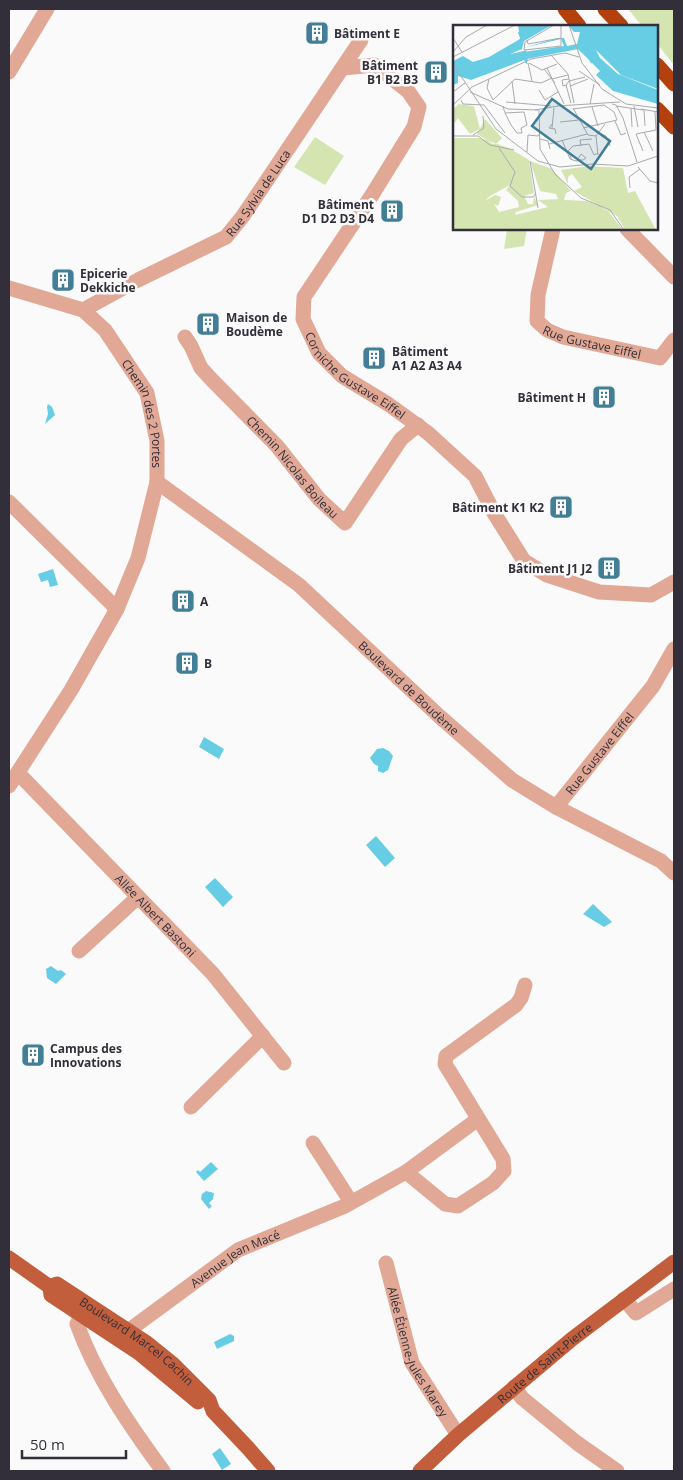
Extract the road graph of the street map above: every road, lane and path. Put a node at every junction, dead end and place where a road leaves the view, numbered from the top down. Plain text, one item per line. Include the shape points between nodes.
1 (47, 9) edge
2 (565, 9) edge
3 (606, 9) edge
4 (578, 25) edge
5 (620, 25) edge
6 (361, 40) dead end
7 (658, 66) edge
8 (343, 68) junction
9 (9, 72) edge
10 (674, 84) edge
11 (658, 110) edge
12 (674, 127) edge
13 (553, 230) edge
14 (628, 230) edge
15 (674, 277) edge
16 (9, 288) edge
17 (83, 310) junction
18 (185, 337) dead end
19 (674, 340) edge
20 (418, 425) junction
21 (157, 482) junction
22 (9, 502) edge
23 (674, 582) edge
24 (117, 608) junction
25 (674, 649) edge
26 (18, 773) junction
27 (9, 786) edge
28 (556, 807) junction
29 (674, 873) edge
30 (138, 897) junction
31 (79, 951) dead end
32 (525, 985) dead end
33 (263, 1036) junction
34 (284, 1063) dead end
35 (191, 1107) dead end
36 (478, 1119) junction
37 (313, 1143) dead end
38 (406, 1172) junction
39 (352, 1202) junction
40 (9, 1258) edge
41 (674, 1262) edge
42 (386, 1263) dead end
43 (674, 1289) edge
44 (624, 1299) junction
45 (85, 1310) junction
46 (124, 1336) junction
47 (514, 1387) junction
48 (458, 1435) junction
49 (162, 1471) edge
50 (268, 1471) edge
51 (420, 1471) edge
52 (617, 1471) edge

1 - 9 street
2 - 4 highway
3 - 5 highway
6 - 8 street, Rue Sylvia de Luca
7 - 10 highway
8 - 17 street, Rue Sylvia de Luca via 226,237
8 - 20 street, Corniche Gustave Eiffel via 375,65 408,91 419,107 414,127 304,297 303,319 319,353 342,376
11 - 12 highway
13 - 19 street, Rue Gustave Eiffel via 538,295 537,321 562,337 660,358
14 - 15 street
16 - 17 street, Chemin des 2 Portes
17 - 21 street, Chemin des 2 Portes via 105,330 147,393 157,440
18 - 20 street, Chemin Nicolas Boileau via 201,368 277,446 319,498 345,523 401,439
20 - 23 street, Corniche Gustave Eiffel via 475,476 524,561 547,575 599,592 651,595
21 - 24 street, Chemin des 2 Portes via 138,558
21 - 28 street, Boulevard de Boudème via 299,585 506,775
22 - 24 street
24 - 26 street, Chemin des 2 Portes via 71,690
25 - 28 street, Rue Gustave Eiffel via 652,686
26 - 27 street, Chemin des 2 Portes
26 - 30 street, Allée Albert Bastoni
28 - 29 street, Boulevard de Boudème via 661,861
30 - 31 street
30 - 33 street, Allée Albert Bastoni via 213,974
32 - 36 street via 516,1005 446,1056 445,1064
33 - 34 street, Allée Albert Bastoni
33 - 35 street
36 - 38 street, Avenue Jean Macé
36 - 38 street via 504,1159 504,1172 493,1183 458,1206 451,1206
37 - 39 street
38 - 39 street, Avenue Jean Macé
39 - 46 street, Avenue Jean Macé via 238,1250
40 - 45 main road, Boulevard Marcel Cachin via 50,1287 51,1295
41 - 44 main road, Route de Saint-Pierre
42 - 48 street, Allée Étienne-Jules Marey via 412,1363
43 - 44 street via 636,1313
44 - 47 main road, Route de Saint-Pierre
45 - 46 main road, Boulevard Marcel Cachin
45 - 49 street via 77,1324 86,1346 110,1391
46 - 50 main road, Boulevard Marcel Cachin via 147,1343 173,1364 209,1400 213,1411
47 - 48 main road, Route de Saint-Pierre
47 - 52 street via 522,1398 577,1443
48 - 51 main road, Route de Saint-Pierre

